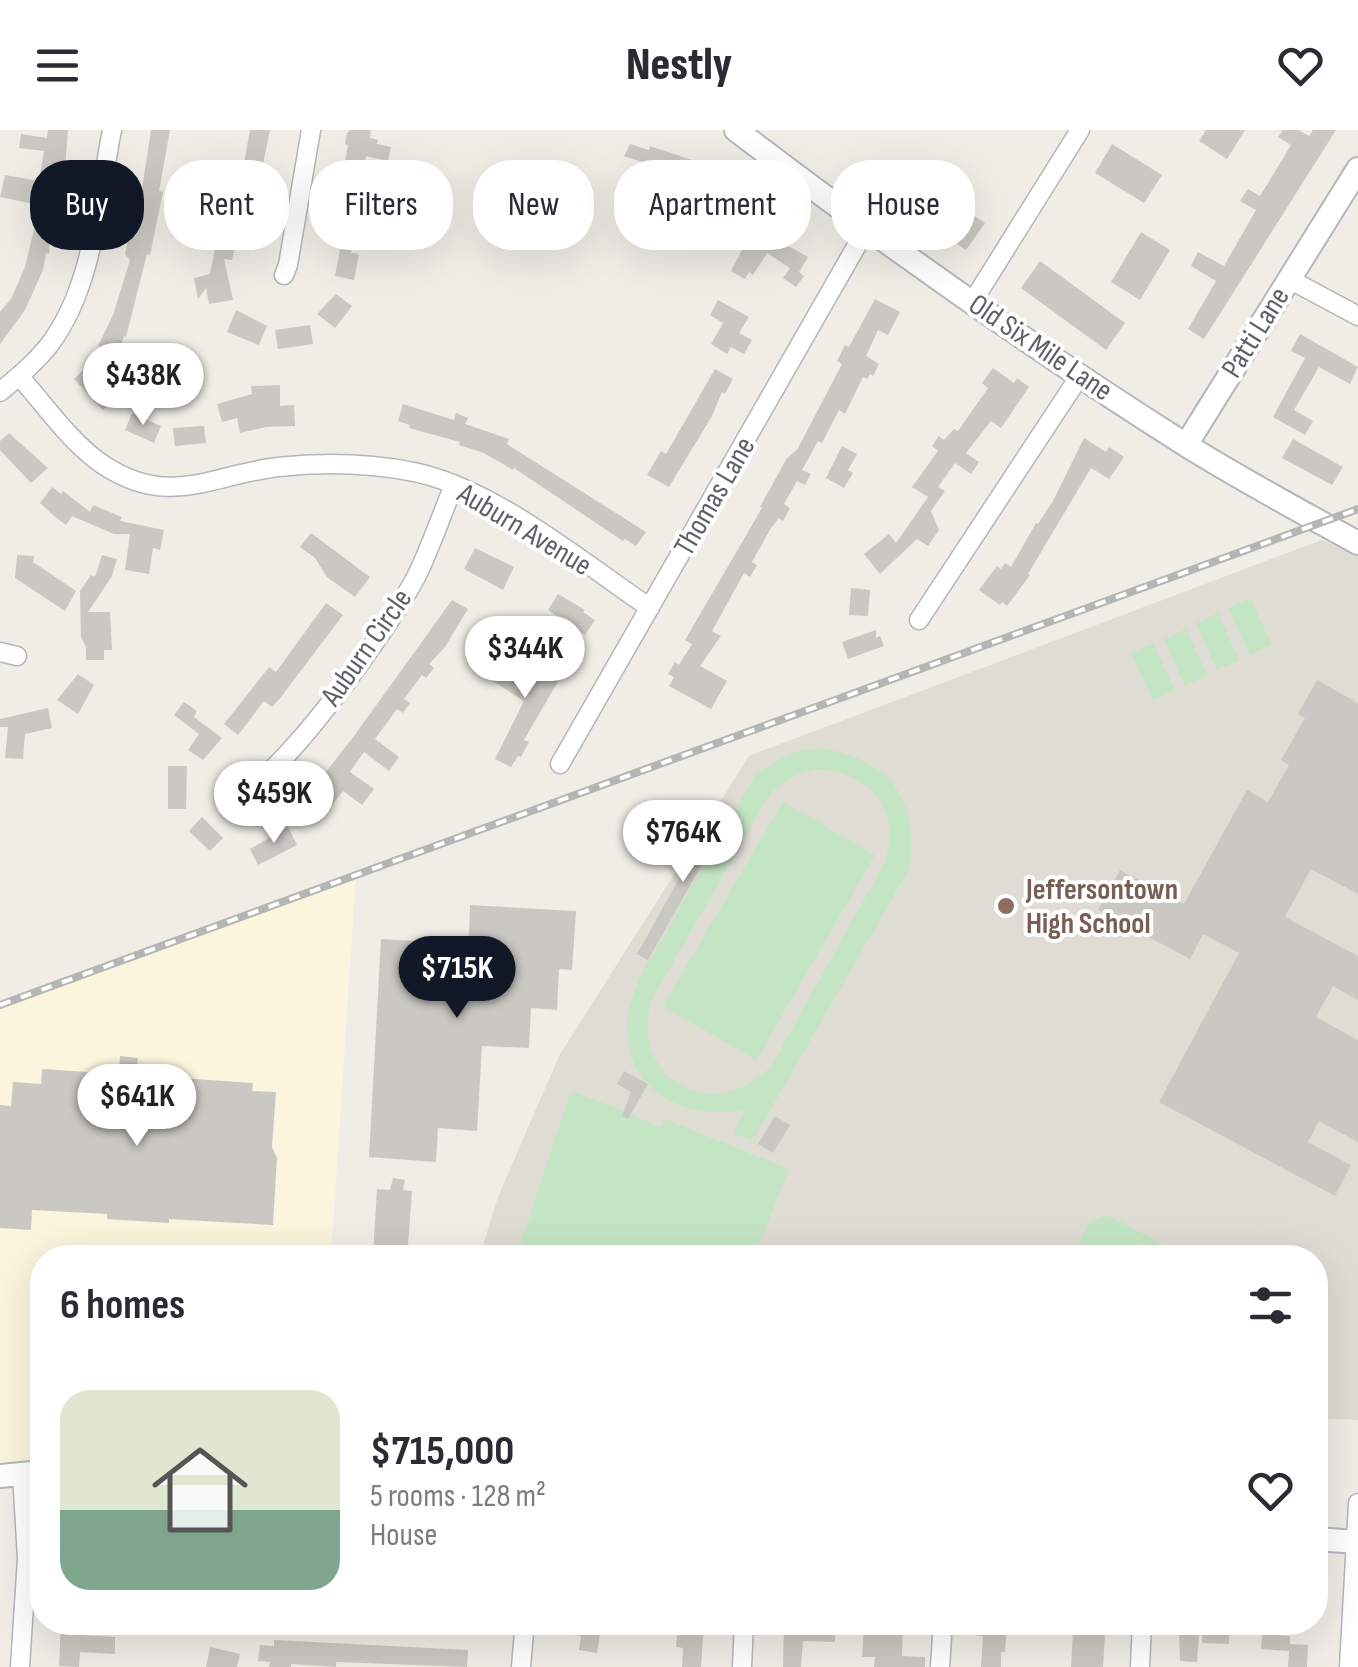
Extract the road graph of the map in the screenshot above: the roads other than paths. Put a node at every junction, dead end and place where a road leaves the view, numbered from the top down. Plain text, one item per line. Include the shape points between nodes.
1 (112, 130) edge
2 (311, 130) edge
3 (736, 130) edge
4 (1080, 130) edge
5 (1358, 169) edge
6 (831, 201) edge
7 (855, 250) edge
8 (900, 250) edge
9 (284, 275) dead end
10 (1288, 279) junction
11 (973, 300) junction
12 (1358, 316) edge
13 (1081, 374) junction
14 (19, 376) junction
15 (0, 392) edge
16 (1186, 445) junction
17 (454, 485) junction
18 (1358, 543) edge
19 (650, 608) junction
20 (920, 620) dead end
21 (560, 764) dead end
22 (248, 788) dead end
23 (21, 1474) edge
24 (1358, 1503) edge
25 (1328, 1541) edge
26 (1357, 1542) edge
27 (524, 1635) edge
28 (743, 1635) edge
29 (942, 1635) edge
30 (1141, 1635) edge
31 (20, 1667) edge
32 (521, 1667) edge
33 (742, 1667) edge
34 (940, 1667) edge
35 (1140, 1667) edge
36 (1349, 1667) edge

1 - 14 street via 73,303 52,342
2 - 9 street
3 - 6 street, Old Six Mile Lane
4 - 11 street
5 - 10 street, Patti Lane
7 - 19 street, Thomas Lane
8 - 11 street, Old Six Mile Lane
10 - 12 street
10 - 16 street, Patti Lane
11 - 13 street, Old Six Mile Lane
13 - 16 street, Old Six Mile Lane
13 - 20 street
14 - 15 street
14 - 17 street, Auburn Avenue via 92,456 136,481 190,487 326,462 420,473
16 - 18 street, Old Six Mile Lane
17 - 19 street, Auburn Avenue
17 - 22 street, Auburn Circle via 418,574 390,618 295,747
19 - 21 street, Thomas Lane
23 - 31 street via 26,1558
24 - 26 street
25 - 26 street
26 - 36 street
27 - 32 street
28 - 33 street
29 - 34 street
30 - 35 street

